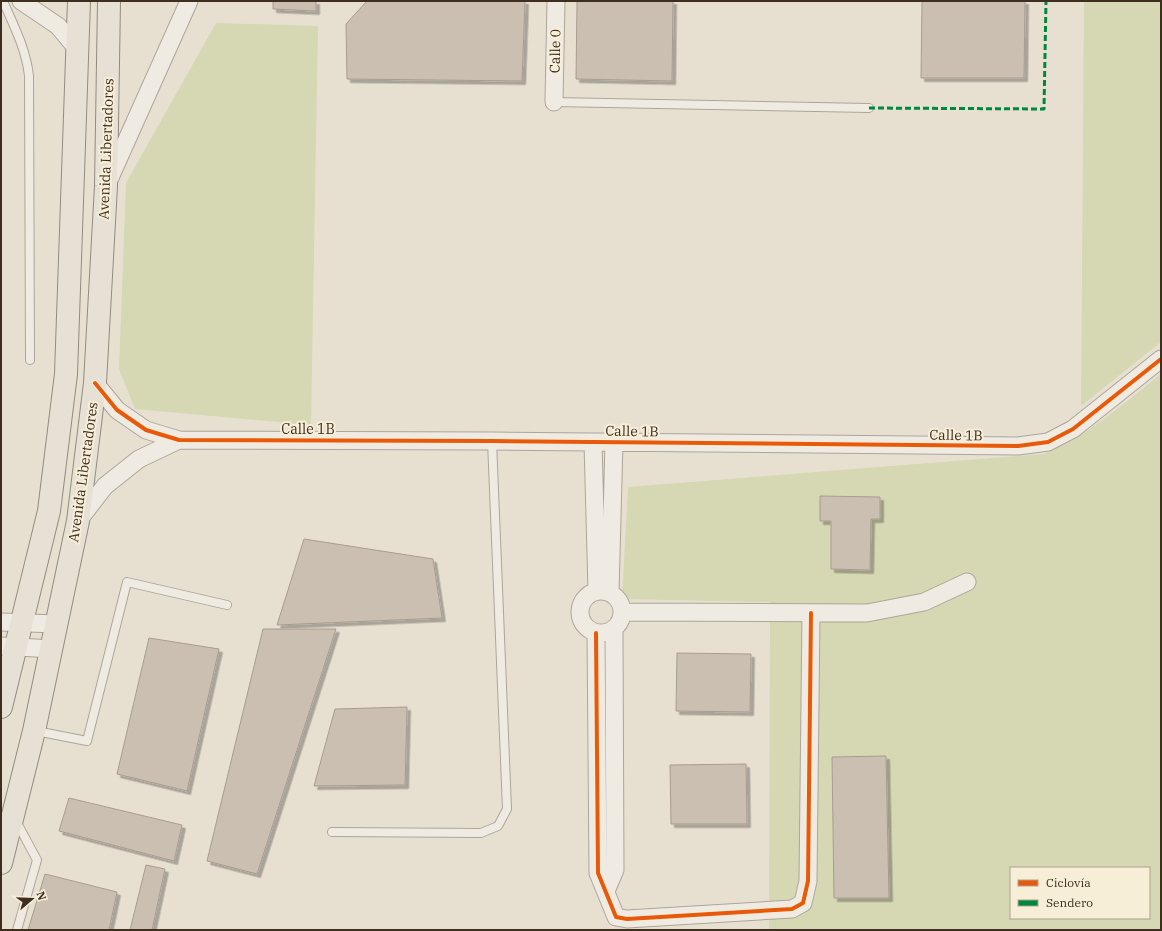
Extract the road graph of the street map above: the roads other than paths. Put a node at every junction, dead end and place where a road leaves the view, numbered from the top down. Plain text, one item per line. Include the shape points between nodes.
1 (3, 1) edge
2 (21, 1) edge
3 (79, 1) edge
4 (109, 1) edge
5 (189, 1) edge
6 (556, 1) edge
7 (78, 50) junction
8 (554, 102) joint
9 (869, 108) dead end
10 (106, 186) junction
11 (1161, 359) edge
12 (30, 360) dead end
13 (95, 383) junction
14 (179, 440) junction
15 (492, 441) junction
16 (594, 442) junction
17 (614, 442) junction
18 (78, 521) junction
19 (967, 582) dead end
20 (604, 592) junction
21 (226, 605) dead end
22 (622, 612) junction
23 (811, 613) junction
24 (1, 622) edge
25 (22, 624) junction
26 (57, 624) junction
27 (614, 630) junction
28 (596, 633) junction
29 (9, 646) edge
30 (52, 649) junction
31 (1, 707) edge
32 (34, 731) junction
33 (14, 817) junction
34 (332, 832) dead end
35 (1, 863) edge
36 (606, 891) junction
37 (17, 930) edge

1 - 12 lane via 20,39 29,76
2 - 7 street via 58,26
3 - 7 main road, Avenida Libertadores
4 - 10 main road, Avenida Libertadores
5 - 10 street
6 - 8 street, Calle 0
7 - 25 main road, Avenida Libertadores via 66,374 48,511
8 - 9 lane
10 - 13 main road, Avenida Libertadores
11 - 17 street, Calle 1B via 1073,429 1048,442 1010,446
13 - 14 street, Calle 1B via 117,410 128,418 146,430
13 - 18 main road, Avenida Libertadores
14 - 15 street, Calle 1B
14 - 18 street, Calle 1B via 139,459 105,486
15 - 16 street, Calle 1B
15 - 34 lane via 506,809 498,826 481,834
16 - 17 street, Calle 1B
16 - 20 street
17 - 20 street
18 - 26 main road, Avenida Libertadores
19 - 23 street via 924,602 867,612
20 - 22 street via 617,598
20 - 28 street via 584,598 579,612 584,626
21 - 32 lane via 127,582 87,741
22 - 23 street
22 - 27 street
23 - 36 street via 808,881 804,903 792,908 627,919 616,917
24 - 25 street
25 - 26 street
25 - 29 main road, Avenida Libertadores
26 - 30 main road, Avenida Libertadores
27 - 28 street
27 - 36 street via 615,870
28 - 36 street via 598,873
29 - 30 street
29 - 31 main road, Avenida Libertadores
30 - 32 main road, Avenida Libertadores
32 - 33 main road, Avenida Libertadores
33 - 35 main road, Avenida Libertadores
33 - 37 lane via 38,860

